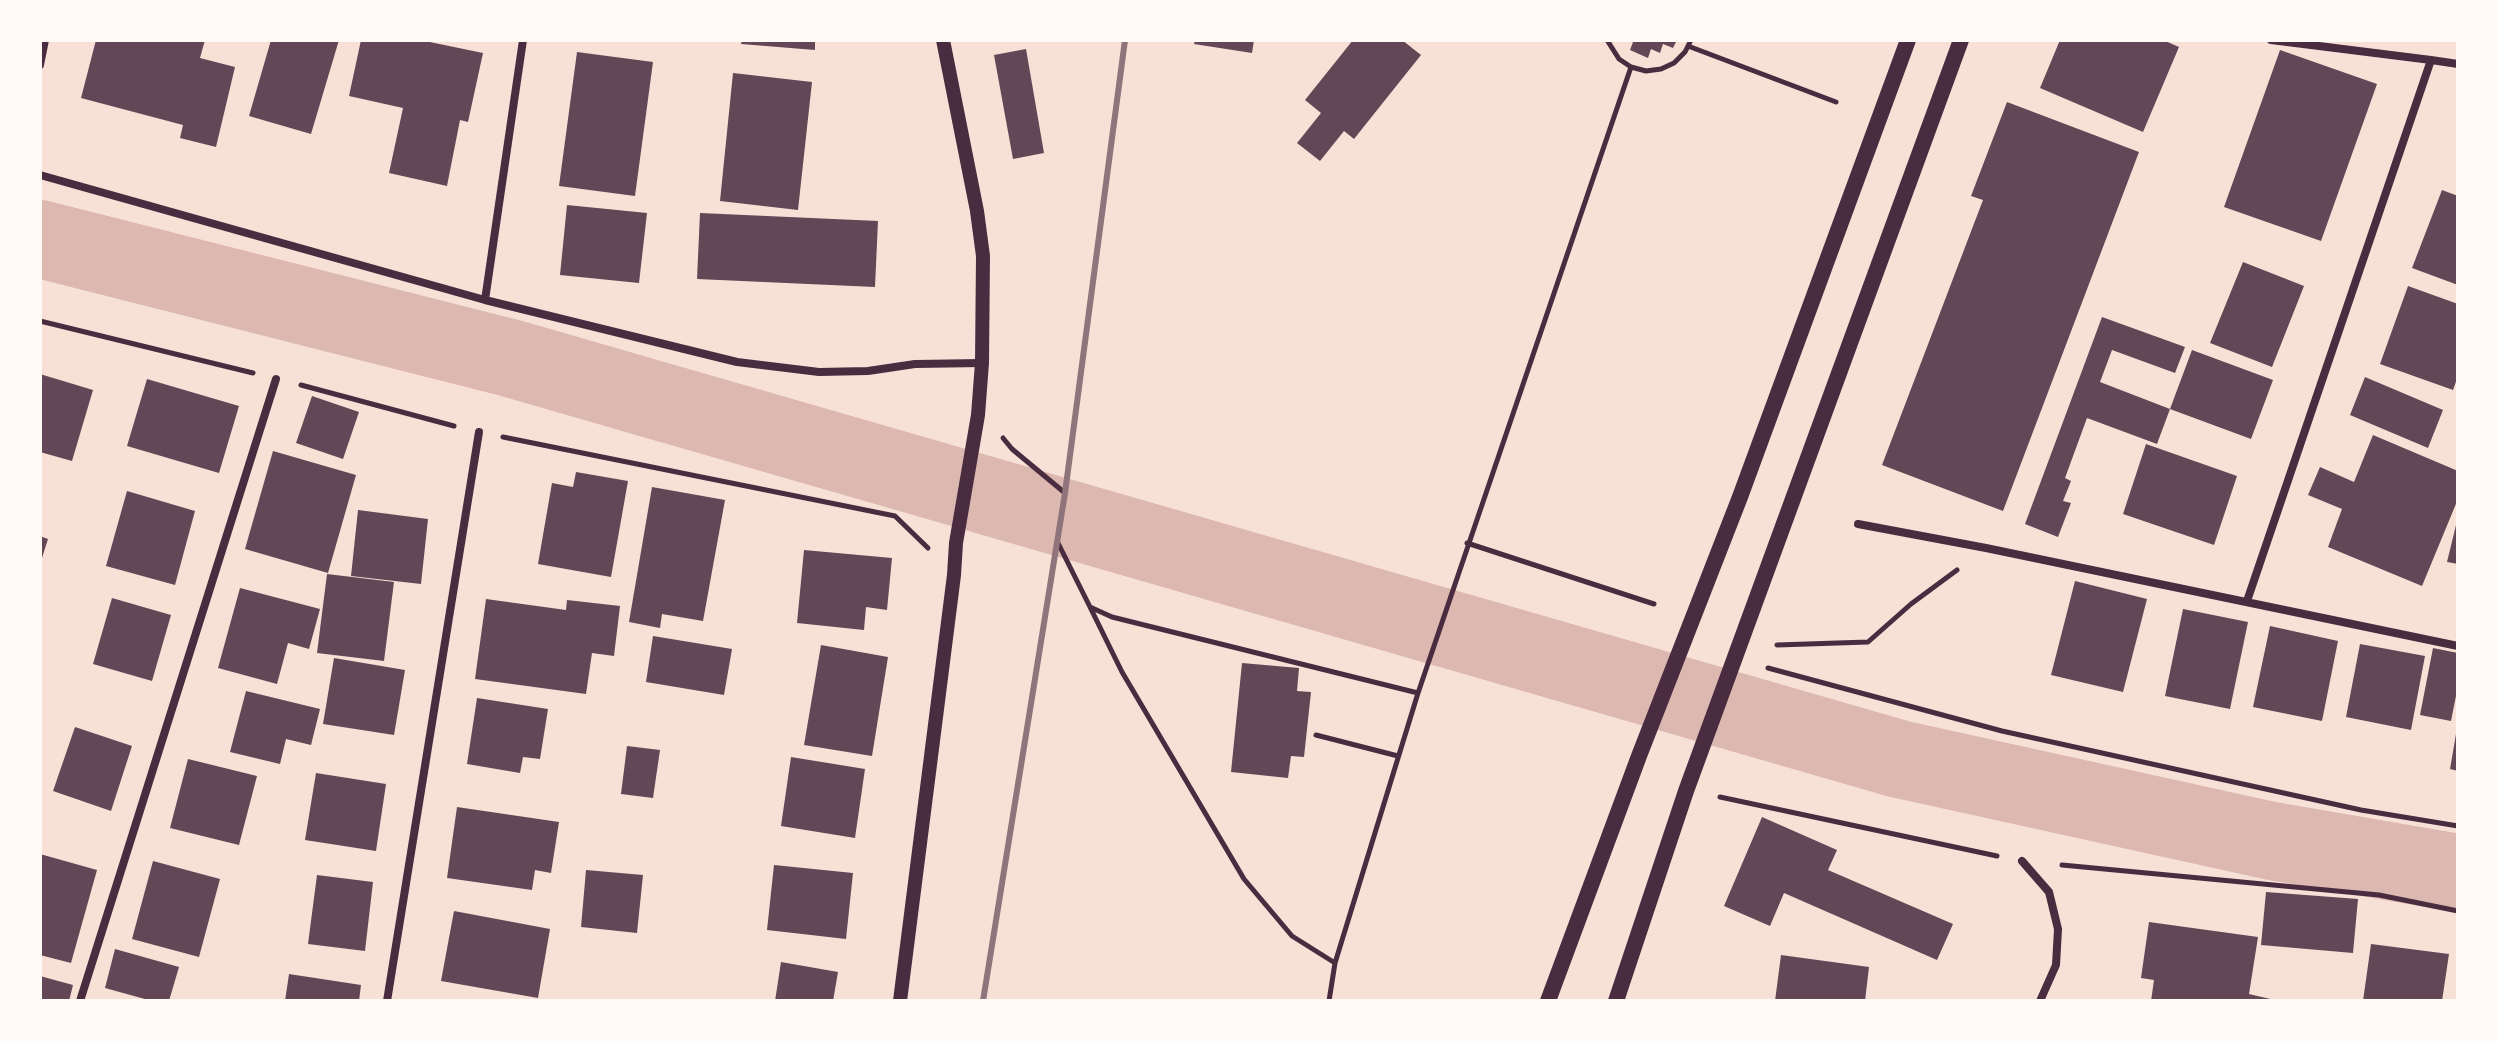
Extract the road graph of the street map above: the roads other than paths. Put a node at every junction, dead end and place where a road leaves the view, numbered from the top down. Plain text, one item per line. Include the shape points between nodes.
1 (45, 40) edge
2 (523, 40) edge
3 (943, 40) edge
4 (1908, 40) edge
5 (1961, 40) edge
6 (2271, 40) edge
7 (2431, 60) junction
8 (2458, 64) edge
9 (40, 65) edge
10 (40, 175) edge
11 (485, 300) junction
12 (982, 363) junction
13 (276, 379) dead end
14 (479, 432) dead end
15 (1858, 524) dead end
16 (2247, 601) junction
17 (2458, 646) edge
18 (2022, 861) road end
19 (80, 1001) edge
20 (387, 1001) edge
21 (900, 1001) edge
22 (1548, 1001) edge
23 (1616, 1001) edge
24 (2040, 1001) edge

1 - 9 street
2 - 11 street
3 - 12 street via 983,256
4 - 22 main road
5 - 23 main road
6 - 7 street
7 - 8 street
7 - 16 street
10 - 11 street
11 - 12 street via 776,368 868,371
12 - 21 street
13 - 19 street
14 - 20 street
15 - 16 street
16 - 17 street
18 - 24 street via 2049,892 2058,929 2056,965

